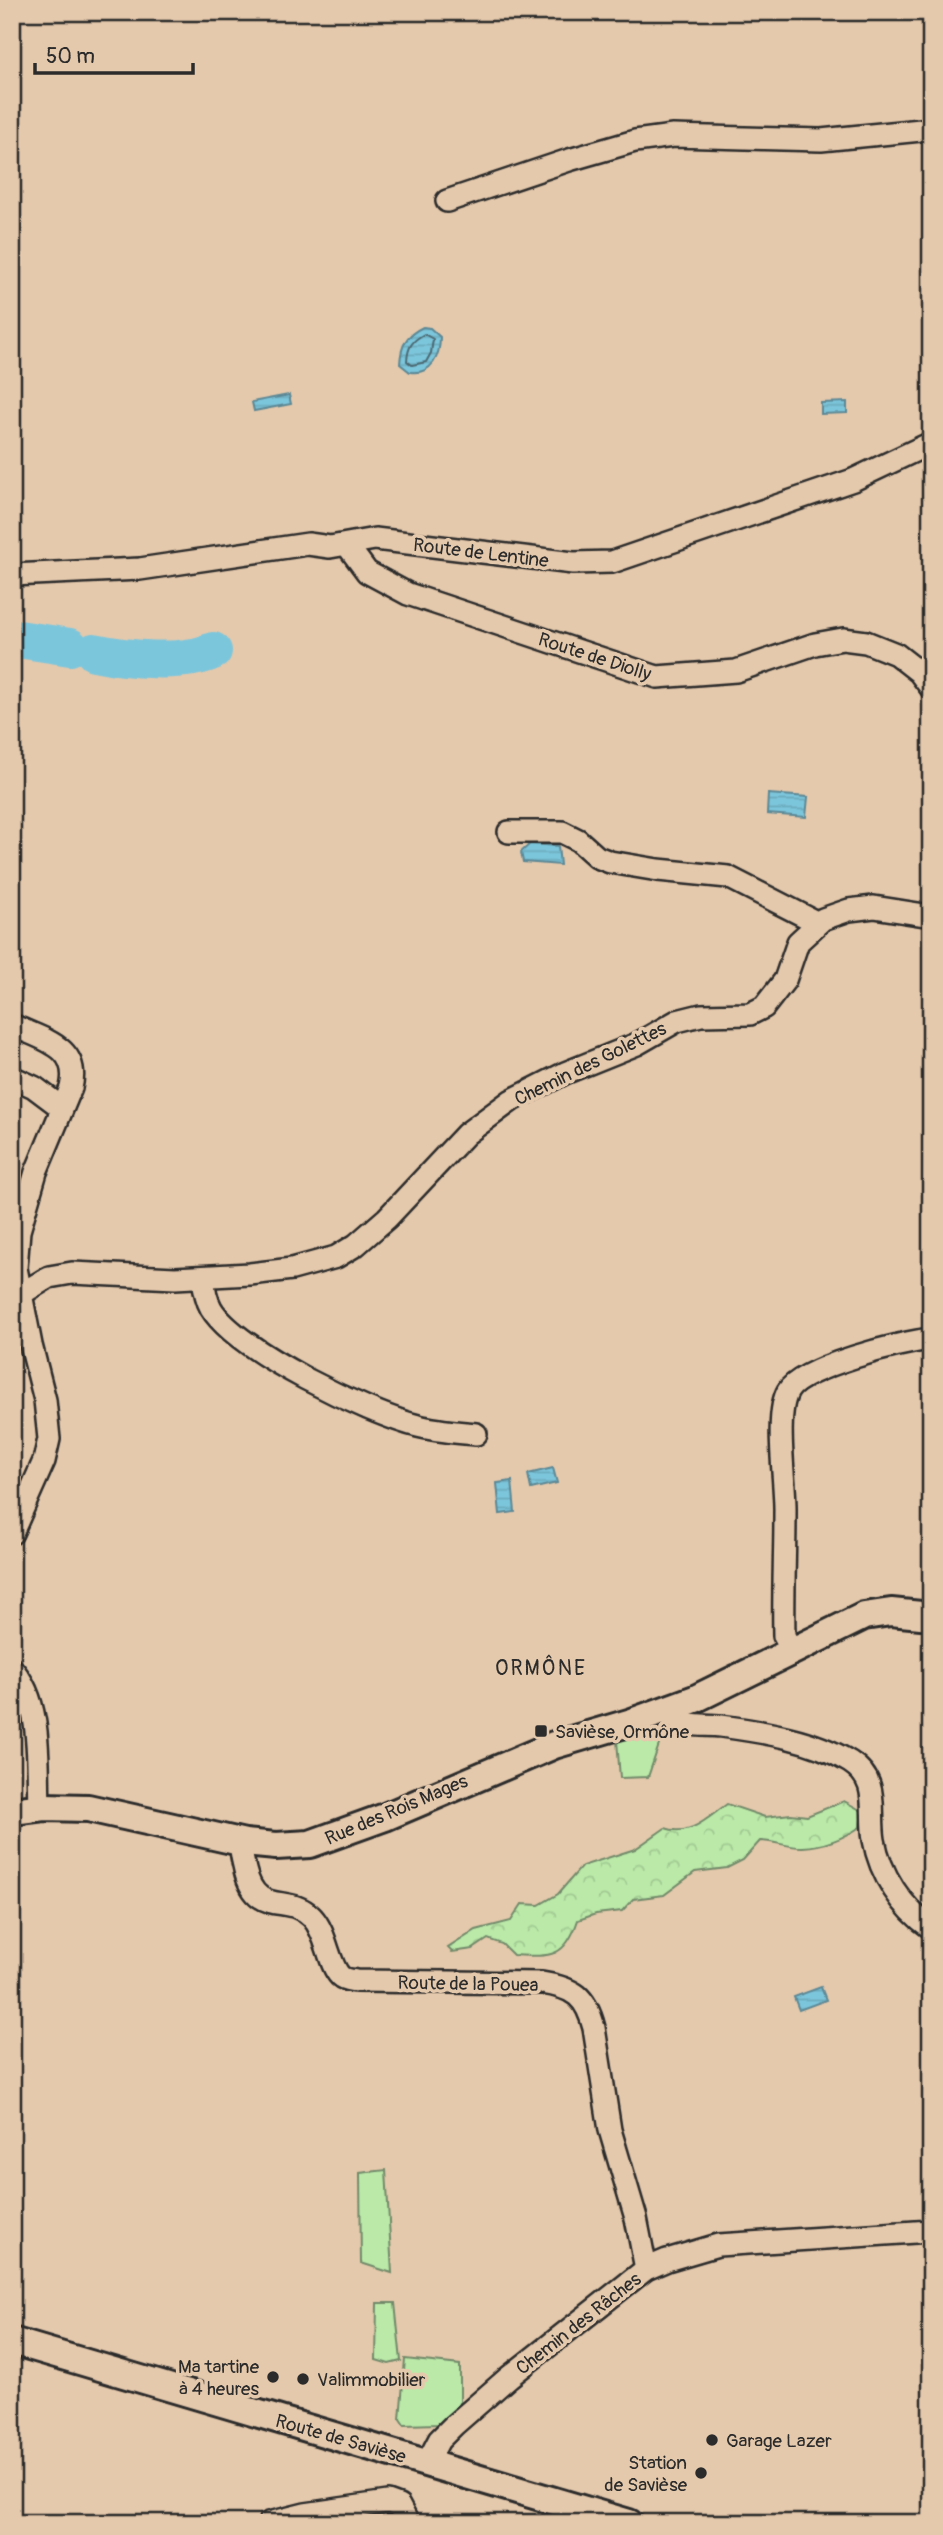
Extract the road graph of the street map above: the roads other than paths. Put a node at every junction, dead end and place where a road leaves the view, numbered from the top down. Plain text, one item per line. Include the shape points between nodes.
1 (931, 129) edge
2 (446, 201) dead end
3 (931, 443) edge
4 (347, 545) junction
5 (12, 575) edge
6 (931, 688) edge
7 (509, 832) dead end
8 (931, 916) edge
9 (818, 923) junction
10 (12, 1025) edge
11 (12, 1077) edge
12 (62, 1108) junction
13 (203, 1277) junction
14 (21, 1294) junction
15 (931, 1339) edge
16 (476, 1434) dead end
17 (12, 1534) edge
18 (931, 1616) edge
19 (792, 1650) junction
20 (12, 1669) edge
21 (669, 1709) junction
22 (39, 1807) junction
23 (12, 1811) edge
24 (241, 1843) junction
25 (931, 1928) edge
26 (931, 2231) edge
27 (646, 2269) junction
28 (12, 2341) edge
29 (427, 2463) junction
30 (269, 2523) edge
31 (408, 2523) edge
32 (629, 2523) edge

1 - 2 street via 821,140 673,136 635,141
3 - 4 street, Route de Lentine via 853,480 612,562 573,563 374,539
4 - 5 street, Route de Lentine via 308,544 140,569
4 - 6 street, Route de Diolly via 367,572 408,594 657,677 736,671 843,639 896,654
7 - 9 street via 562,832 610,862 728,877
8 - 9 street, Chemin des Golettes via 865,908
9 - 13 street, Chemin des Golettes via 797,942 785,980 764,1007 747,1015 701,1015 677,1021 512,1100 466,1134 387,1218 343,1253 292,1269
10 - 12 street via 69,1056 74,1074
11 - 12 street
12 - 14 street via 19,1231 16,1268
13 - 14 street, Chemin des Golettes via 64,1274 49,1277
13 - 16 street via 209,1305 219,1318 283,1366 402,1421
14 - 17 street via 45,1399 49,1439
15 - 19 street via 862,1354 808,1375 788,1390 782,1416 783,1636
18 - 19 street, Rue des Rois Mages via 891,1612 864,1616
19 - 21 street, Rue des Rois Mages
20 - 22 street via 34,1713
21 - 24 street, Rue des Rois Mages via 554,1745 323,1841 287,1846
21 - 25 street via 683,1723 770,1734 825,1749 862,1771 871,1789 875,1843 885,1872 908,1909
22 - 23 street, Rue des Rois Mages
22 - 24 street, Rue des Rois Mages via 89,1808
24 - 27 street, Route de la Pouea via 251,1887 261,1898 310,1914 327,1941 338,1975 345,1979 542,1983 565,1988 583,2000 594,2028 610,2130
26 - 27 street, Chemin des Râches via 718,2245
27 - 29 street, Chemin des Râches via 454,2425 439,2440
28 - 29 street, Route de Savièse
29 - 32 street, Route de Savièse
30 - 31 street via 388,2502 399,2506

